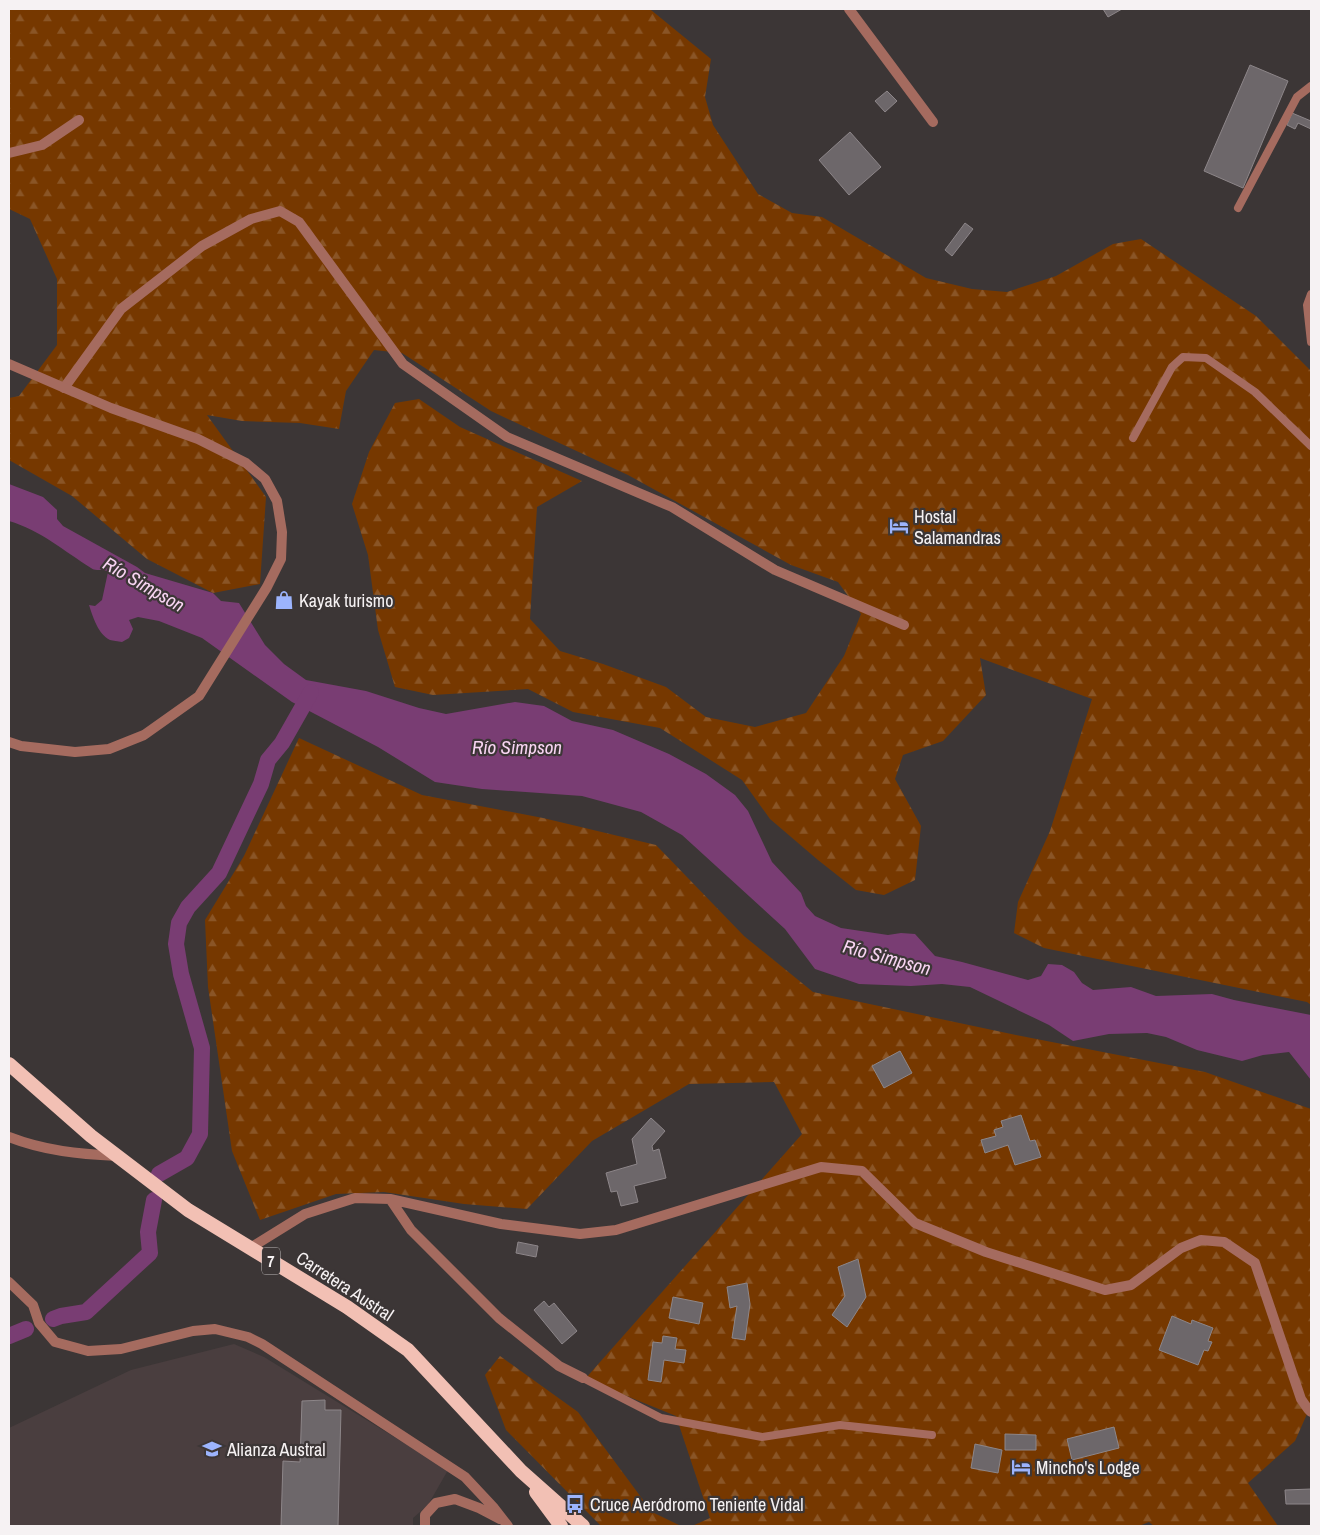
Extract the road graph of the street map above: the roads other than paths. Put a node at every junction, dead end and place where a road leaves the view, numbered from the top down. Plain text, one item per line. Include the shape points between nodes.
1 (849, 9) edge
2 (1311, 86) edge
3 (79, 120) dead end
4 (933, 122) dead end
5 (9, 153) edge
6 (1238, 208) dead end
7 (1311, 294) edge
8 (1311, 342) edge
9 (9, 364) edge
10 (64, 388) junction
11 (1133, 438) dead end
12 (1311, 446) edge
13 (904, 625) dead end
14 (9, 742) edge
15 (9, 1064) edge
16 (9, 1137) edge
17 (117, 1156) junction
18 (390, 1199) junction
19 (250, 1248) junction
20 (9, 1282) edge
21 (583, 1378) joint
22 (1311, 1412) edge
23 (932, 1435) dead end
24 (521, 1471) junction
25 (506, 1523) edge
26 (425, 1526) edge
27 (560, 1526) edge
28 (583, 1526) edge

1 - 4 street
2 - 6 lane via 1297,97
3 - 5 street via 42,145
7 - 8 lane via 1307,305
9 - 10 street
10 - 13 street via 122,309 202,246 251,219 280,211 299,222 403,364 507,437 672,507 775,570
10 - 14 street via 198,439 246,463 265,479 277,501 282,532 281,559 199,696 144,735 109,749 75,752
11 - 12 lane via 1172,367 1183,357 1206,358 1255,392
15 - 17 highway, Carretera Austral / 7
16 - 17 street via 33,1146 77,1154
17 - 19 highway, Carretera Austral / 7 via 188,1210
18 - 19 street via 355,1198 305,1214
18 - 21 street via 411,1230 499,1318 559,1366
18 - 22 street via 501,1224 580,1234 616,1230 821,1167 862,1171 915,1223 986,1252 1105,1290 1131,1285 1188,1245 1201,1240 1224,1242 1255,1263 1294,1381 1301,1399
19 - 24 highway, Carretera Austral / 7 via 347,1307 408,1350
20 - 25 street via 33,1305 38,1323 55,1342 88,1351 121,1349 193,1331 215,1329 248,1337 465,1477
21 - 23 lane via 661,1418 762,1437 840,1425
24 - 27 highway, Carretera Austral / 7
24 - 28 highway, Carretera Austral / 7
25 - 26 street via 455,1499 436,1503 425,1515

